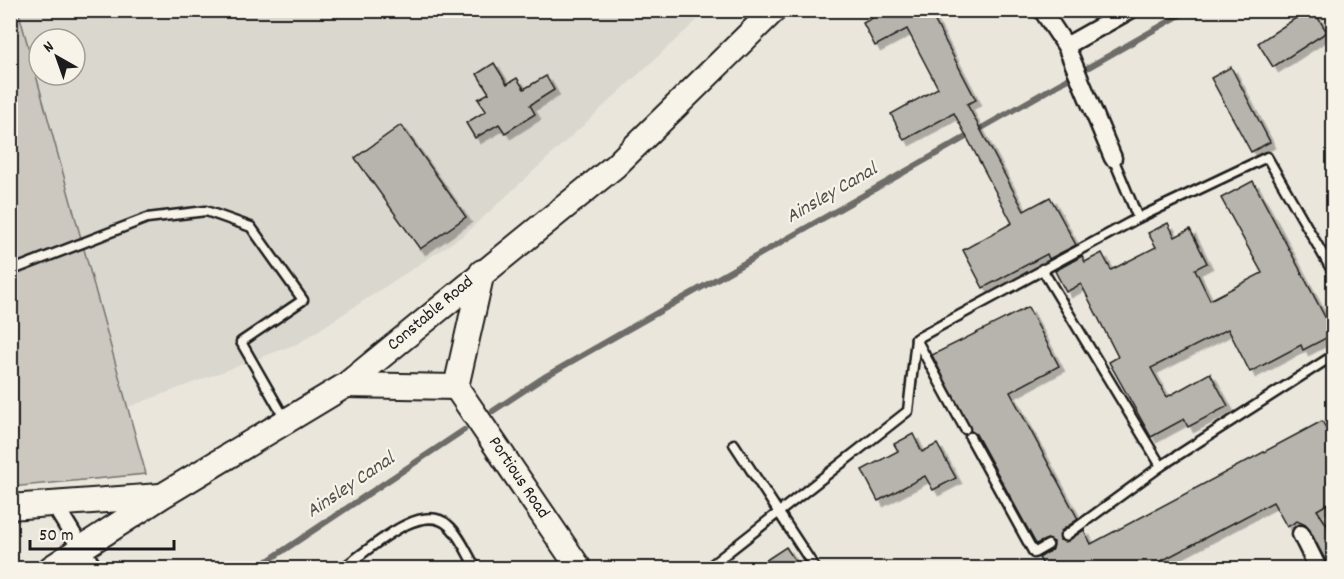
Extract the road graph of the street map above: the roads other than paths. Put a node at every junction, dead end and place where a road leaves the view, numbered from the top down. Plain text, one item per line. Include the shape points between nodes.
1 (774, 10) edge
2 (1042, 10) edge
3 (1130, 10) edge
4 (1066, 46) junction
5 (1113, 158) joint
6 (1138, 218) junction
7 (1042, 269) junction
8 (10, 271) edge
9 (482, 272) junction
10 (1334, 274) edge
11 (916, 339) junction
12 (1334, 355) edge
13 (346, 385) junction
14 (456, 387) junction
15 (286, 421) junction
16 (734, 444) dead end
17 (1161, 466) junction
18 (162, 496) junction
19 (54, 504) junction
20 (10, 507) edge
21 (780, 512) junction
22 (1300, 534) dead end
23 (1065, 536) dead end
24 (1048, 545) dead end
25 (87, 559) edge
26 (709, 567) dead end
27 (51, 568) edge
28 (343, 568) edge
29 (476, 568) edge
30 (579, 568) edge
31 (815, 568) edge
32 (1318, 568) edge

1 - 9 main road, Constable Road via 615,166
2 - 4 street
3 - 4 street
4 - 5 street
5 - 6 lane
6 - 7 lane
6 - 10 lane via 1267,157
7 - 11 lane
7 - 17 lane
8 - 15 lane via 147,218 206,211 251,227 303,300 242,342
9 - 13 main road, Constable Road
9 - 14 main road
11 - 21 lane via 908,411
11 - 24 lane via 1034,553
12 - 17 lane
13 - 14 main road
13 - 15 main road, Constable Road
14 - 30 main road, Portious Road
15 - 18 main road, Constable Road
16 - 21 lane
17 - 23 lane
18 - 19 main road
18 - 25 main road, Constable Road
19 - 20 main road
19 - 25 street
21 - 26 lane
21 - 31 lane
22 - 32 street
25 - 27 main road, Constable Road
28 - 29 lane via 414,519 432,517 448,525

